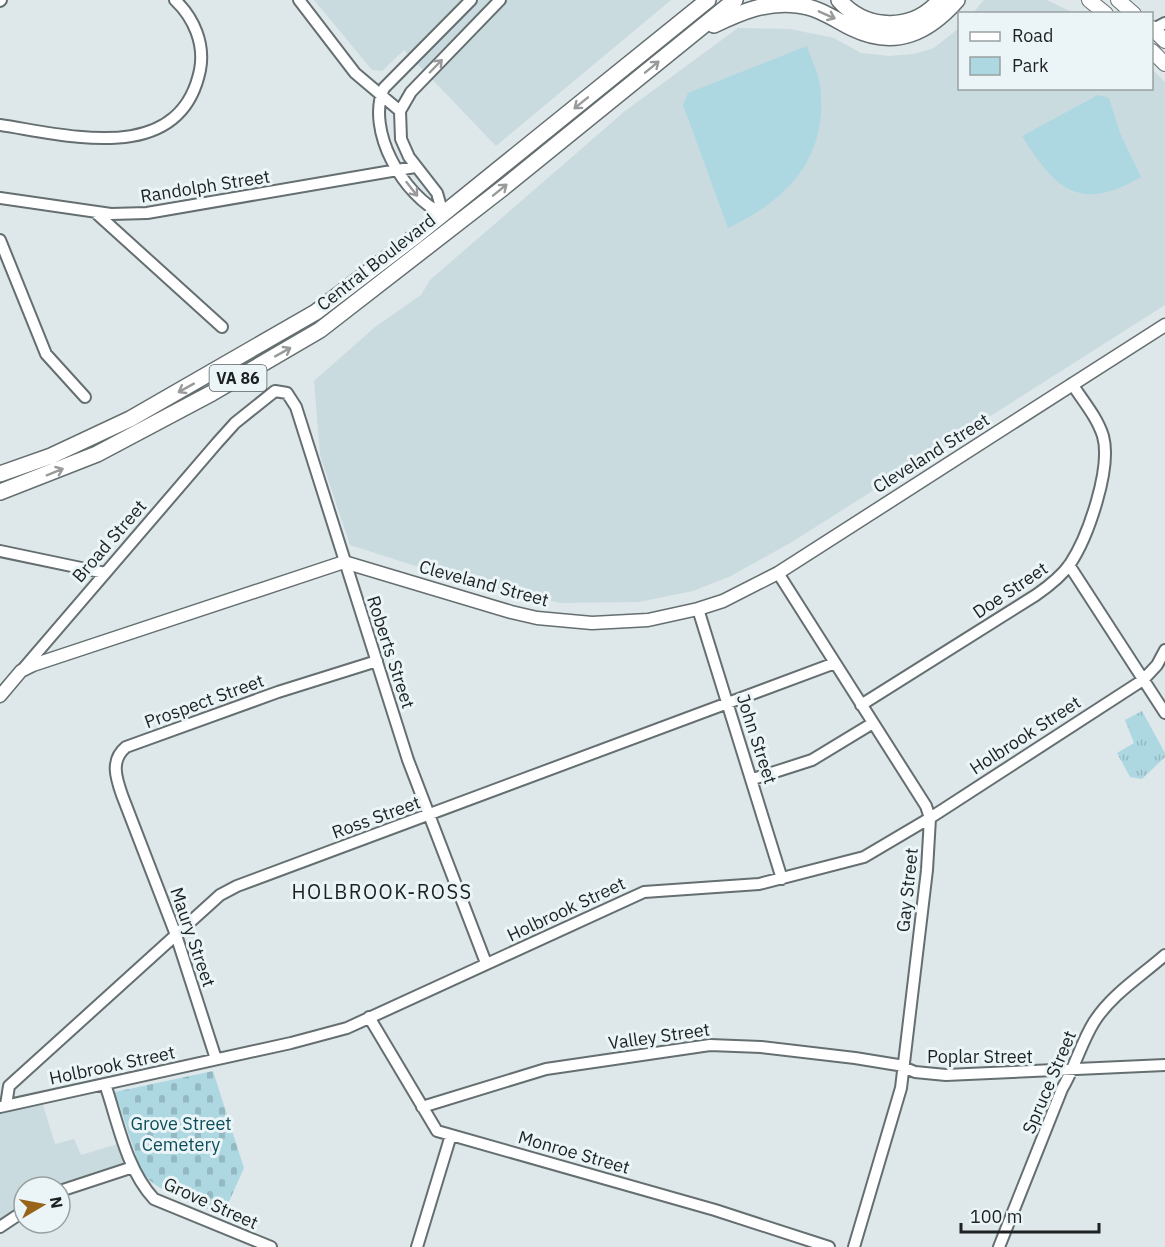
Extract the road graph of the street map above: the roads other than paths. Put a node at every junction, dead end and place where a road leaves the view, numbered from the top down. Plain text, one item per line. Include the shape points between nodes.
1 (175, 0) edge
2 (299, 0) edge
3 (471, 0) edge
4 (500, 0) edge
5 (693, 0) edge
6 (708, 0) edge
7 (735, 0) edge
8 (838, 0) edge
9 (940, 0) edge
10 (957, 0) edge
11 (1089, 0) edge
12 (1118, 0) edge
13 (1104, 12) edge
14 (1132, 12) edge
15 (673, 28) junction
16 (1155, 28) edge
17 (692, 35) junction
18 (1165, 41) edge
19 (1153, 52) edge
20 (1165, 64) edge
21 (380, 97) junction
22 (400, 111) junction
23 (0, 125) edge
24 (415, 167) junction
25 (397, 170) junction
26 (0, 198) edge
27 (95, 211) junction
28 (442, 214) junction
29 (0, 240) edge
30 (1165, 326) edge
31 (222, 327) dead end
32 (1072, 384) junction
33 (85, 397) dead end
34 (249, 412) joint
35 (0, 474) edge
36 (0, 492) edge
37 (0, 551) edge
38 (344, 562) junction
39 (1069, 565) junction
40 (105, 573) junction
41 (778, 573) junction
42 (698, 609) junction
43 (1165, 650) edge
44 (377, 661) junction
45 (835, 663) junction
46 (21, 672) junction
47 (1143, 680) junction
48 (0, 696) edge
49 (728, 704) junction
50 (861, 705) junction
51 (1165, 713) edge
52 (873, 723) junction
53 (753, 779) junction
54 (428, 815) junction
55 (930, 818) junction
56 (134, 827) joint
57 (782, 879) junction
58 (176, 935) junction
59 (1165, 955) edge
60 (486, 963) junction
61 (369, 1017) junction
62 (216, 1059) junction
63 (1165, 1065) edge
64 (904, 1067) junction
65 (1073, 1071) junction
66 (105, 1084) junction
67 (3, 1106) edge
68 (422, 1107) junction
69 (451, 1135) junction
70 (133, 1167) junction
71 (72, 1187) edge
72 (271, 1247) edge
73 (417, 1247) edge
74 (829, 1247) edge
75 (854, 1247) edge
76 (999, 1247) edge

1 - 23 street via 190,18 201,55 196,84 180,110 155,131 115,140
2 - 21 street via 355,73
3 - 21 street via 384,88
22 -> 4 street via 411,92
5 - 15 main road
6 - 15 main road, Central Boulevard / VA 86
7 - 17 main road, Central Boulevard / VA 86
8 - 9 main road via 864,19 892,24 917,18
17 -> 10 main road via 749,9 780,4 808,7 864,33 901,37 926,29
11 - 13 main road
12 - 14 main road
15 -> 28 main road, Central Boulevard / VA 86
16 - 18 main road
36 -> 17 main road, Central Boulevard / VA 86 via 105,450 320,330
19 - 20 main road
21 - 22 street
21 - 25 street via 386,150
22 - 24 street via 401,139
24 - 25 street, Randolph Street
24 - 28 street via 437,193
25 - 27 street, Randolph Street via 147,213
25 -> 28 street via 426,207
26 - 27 street, Randolph Street
27 - 31 street
28 -> 35 main road, Central Boulevard / VA 86 via 285,332 130,419 51,456
29 - 33 street via 46,354
30 - 32 street, Cleveland Street
32 - 39 street, Doe Street via 1099,426 1105,461 1080,546
32 - 41 street, Cleveland Street
34 - 38 street, Roberts Street via 275,391 284,391 291,398
34 - 40 street, Broad Street via 217,443
37 - 40 street
38 - 42 street, Cleveland Street via 537,618 620,623
38 - 44 street, Roberts Street
38 - 46 street via 67,653
39 - 47 street
39 - 50 street, Doe Street via 1043,590
40 - 46 street, Broad Street
41 - 42 street, Cleveland Street
41 - 45 street, Gay Street
42 - 49 street, John Street
43 - 47 street, Holbrook Street
44 - 54 street, Roberts Street
44 - 56 street, Prospect Street via 126,747 118,756 116,775
45 - 49 street, Ross Street
45 - 50 street, Gay Street
46 - 48 street, Broad Street
47 - 51 street
47 - 55 street, Holbrook Street
49 - 53 street, John Street
49 - 54 street, Ross Street
50 - 52 street, Gay Street
52 - 53 street via 812,760
52 - 55 street, Gay Street
53 - 57 street, John Street
54 - 58 street, Ross Street via 237,886 220,895
54 - 60 street, Roberts Street
55 - 57 street, Holbrook Street via 864,857
55 - 64 street, Gay Street
56 - 58 street, Maury Street
57 - 60 street, Holbrook Street via 644,892
58 - 62 street, Maury Street
58 - 67 street, Ross Street via 9,1086
59 - 65 street, Spruce Street via 1106,1006 1089,1031
60 - 61 street, Holbrook Street
61 - 62 street, Holbrook Street via 319,1036
61 - 68 street, Monroe Street
62 - 66 street, Holbrook Street
63 - 65 street, Poplar Street
64 - 65 street, Poplar Street via 915,1072 954,1075
64 - 68 street, Valley Street via 761,1047 711,1045 546,1069
64 - 75 street, Gay Street
65 - 76 street, Spruce Street via 1062,1089
66 - 67 street, Holbrook Street
66 - 70 street, Grove Street
68 - 69 street, Monroe Street via 436,1131
69 - 73 street
69 - 74 street, Monroe Street via 715,1210
70 - 71 street
70 - 72 street, Grove Street via 154,1199

